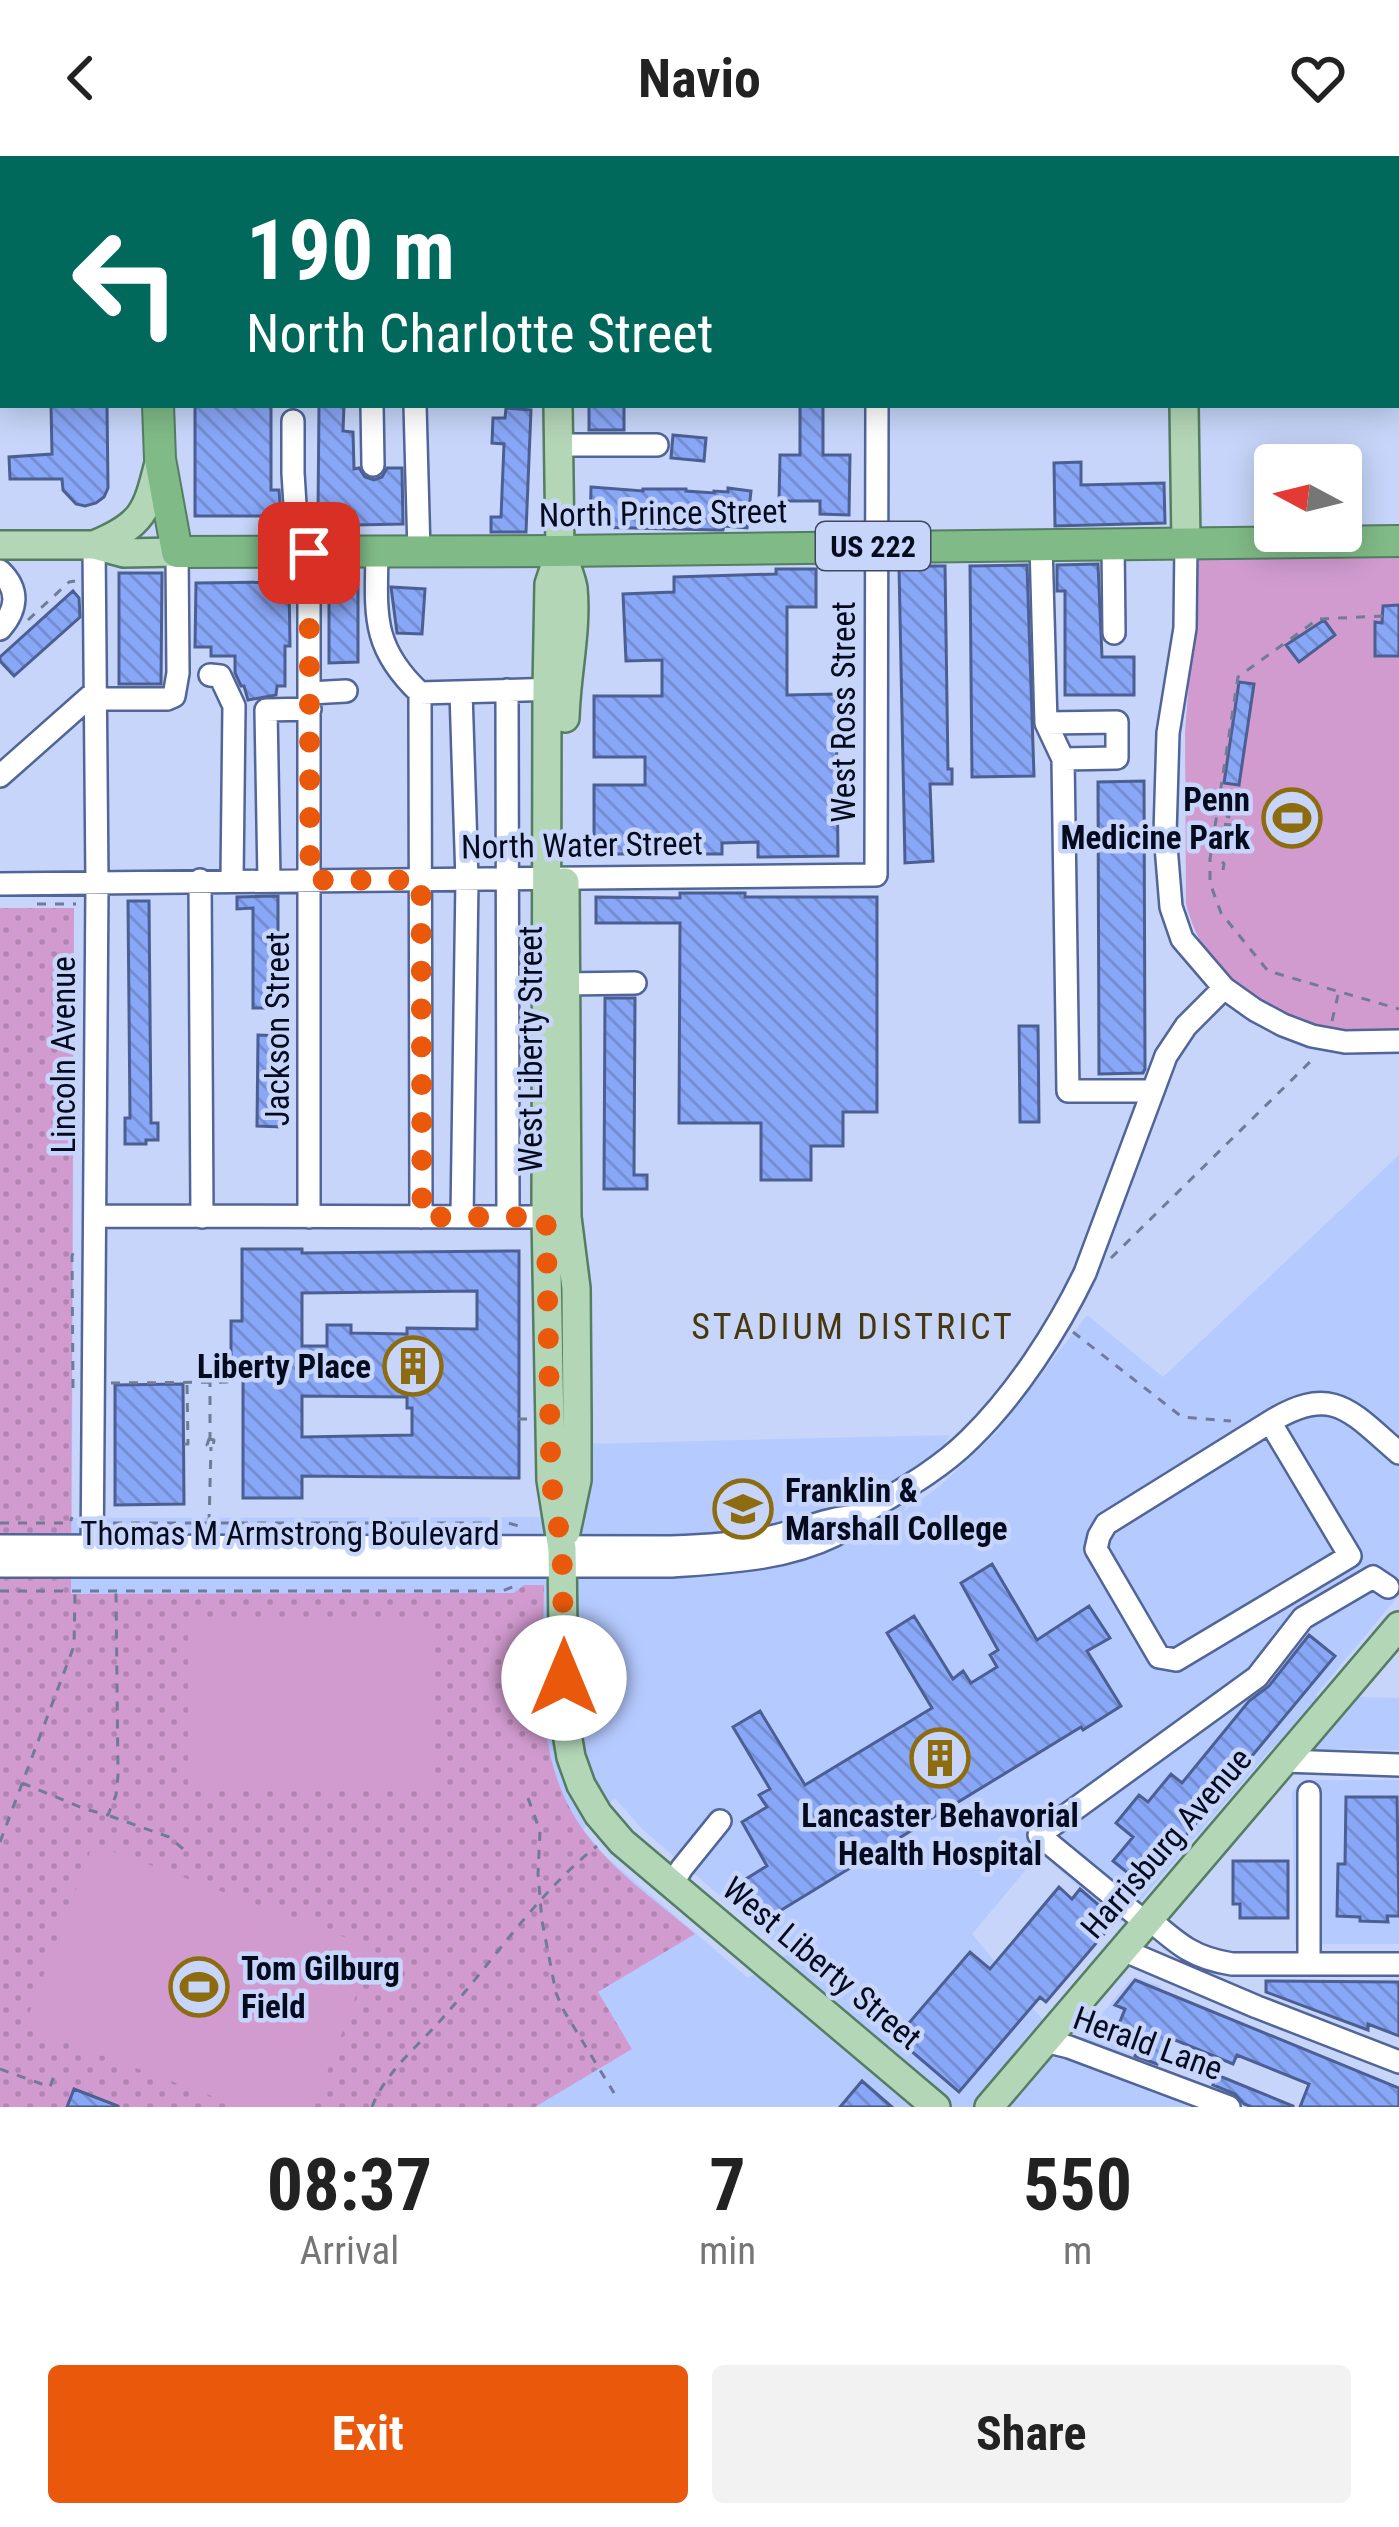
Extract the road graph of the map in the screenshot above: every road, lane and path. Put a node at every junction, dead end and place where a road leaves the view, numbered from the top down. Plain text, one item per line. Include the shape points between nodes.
1 (158, 408) edge
2 (372, 408) edge
3 (415, 408) edge
4 (426, 408) edge
5 (558, 408) edge
6 (877, 408) edge
7 (1184, 408) edge
8 (293, 422) dead end
9 (559, 445) junction
10 (657, 445) dead end
11 (160, 459) junction
12 (373, 465) dead end
13 (1399, 541) edge
14 (1186, 543) junction
15 (1040, 544) junction
16 (1113, 544) junction
17 (0, 545) edge
18 (94, 545) junction
19 (877, 546) junction
20 (560, 550) junction
21 (177, 552) junction
22 (377, 552) junction
23 (424, 552) junction
24 (304, 553) junction
25 (0, 571) edge
26 (1382, 616) dead end
27 (0, 629) edge
28 (1114, 633) dead end
29 (210, 675) dead end
30 (556, 689) junction
31 (507, 690) junction
32 (346, 691) dead end
33 (460, 692) junction
34 (420, 693) junction
35 (96, 695) junction
36 (310, 701) junction
37 (234, 709) junction
38 (266, 710) junction
39 (1046, 723) junction
40 (1063, 758) junction
41 (0, 776) edge
42 (1226, 816) dead end
43 (1210, 859) junction
44 (1221, 860) junction
45 (1223, 870) dead end
46 (876, 874) joint
47 (506, 879) junction
48 (556, 879) junction
49 (200, 880) junction
50 (232, 880) junction
51 (269, 880) junction
52 (310, 880) junction
53 (421, 880) junction
54 (467, 880) junction
55 (97, 883) junction
56 (0, 884) edge
57 (23, 904) dead end
58 (77, 911) dead end
59 (635, 983) dead end
60 (566, 984) junction
61 (1224, 988) junction
62 (1338, 994) junction
63 (1399, 1009) edge
64 (1331, 1034) junction
65 (1399, 1041) edge
66 (1151, 1091) junction
67 (95, 1216) junction
68 (202, 1216) junction
69 (309, 1216) junction
70 (422, 1217) junction
71 (462, 1217) junction
72 (508, 1217) junction
73 (557, 1217) junction
74 (76, 1240) dead end
75 (1103, 1266) dead end
76 (1068, 1328) dead end
77 (235, 1364) dead end
78 (210, 1380) junction
79 (187, 1382) junction
80 (110, 1383) dead end
81 (73, 1388) dead end
82 (1241, 1420) dead end
83 (1270, 1422) junction
84 (184, 1444) dead end
85 (1399, 1454) edge
86 (74, 1514) dead end
87 (0, 1523) edge
88 (109, 1523) dead end
89 (209, 1523) junction
90 (778, 1524) dead end
91 (742, 1529) dead end
92 (529, 1535) dead end
93 (0, 1546) edge
94 (92, 1555) junction
95 (562, 1557) junction
96 (0, 1566) edge
97 (522, 1580) dead end
98 (1388, 1587) dead end
99 (0, 1591) edge
100 (75, 1591) junction
101 (116, 1591) junction
102 (1399, 1626) edge
103 (1284, 1762) junction
104 (1399, 1765) edge
105 (22, 1783) junction
106 (1309, 1793) dead end
107 (528, 1798) dead end
108 (108, 1815) junction
109 (720, 1821) dead end
110 (0, 1841) edge
111 (598, 1845) dead end
112 (189, 1854) dead end
113 (672, 1884) junction
114 (540, 1901) junction
115 (1147, 1921) junction
116 (1123, 1950) junction
117 (1232, 1964) junction
118 (1309, 1964) junction
119 (1399, 1964) edge
120 (1226, 1994) junction
121 (1045, 2041) junction
122 (1399, 2062) edge
123 (0, 2069) edge
124 (55, 2073) dead end
125 (614, 2093) dead end
126 (372, 2107) edge
127 (936, 2107) edge
128 (989, 2107) edge
129 (1229, 2107) edge

1 - 11 highway
2 - 12 street
3 - 23 street
4 - 23 street
5 - 9 main road, West Liberty Street
6 - 19 street, West Ross Street
7 - 14 main road
8 - 24 street, Jackson Street
9 - 10 street
9 - 20 main road, West Liberty Street
11 - 18 main road via 136,521
11 - 21 highway
13 - 14 highway, North Prince Street / US 222
14 - 16 highway, North Prince Street / US 222
14 - 61 street via 1185,628 1168,733 1167,879 1182,939
15 - 16 highway, North Prince Street / US 222
15 - 19 highway, North Prince Street / US 222
15 - 39 street
16 - 28 street
17 - 18 main road, North Prince Street
18 - 21 main road, North Prince Street
18 - 35 street, Lincoln Avenue
19 - 20 highway, North Prince Street / US 222
19 - 46 street, West Ross Street
20 - 23 highway, North Prince Street / US 222
20 - 30 main road, West Liberty Street via 549,584
21 - 24 highway, North Prince Street / US 222
21 - 35 street via 175,695
22 - 23 highway, North Prince Street / US 222
22 - 24 highway, North Prince Street / US 222
22 - 34 street via 378,632
24 - 36 street, Jackson Street
25 - 27 street via 15,597
26 - 43 path via 1318,619 1238,677
29 - 37 street via 220,676
30 - 31 street
30 - 48 main road, West Liberty Street
31 - 33 street
31 - 47 street
32 - 36 street
33 - 34 street
33 - 54 street
34 - 53 street
35 - 41 street
35 - 55 street, Lincoln Avenue
36 - 38 street
36 - 52 street, Jackson Street
37 - 38 street
37 - 50 street
38 - 51 street
39 - 40 street
39 - 40 street via 1117,722 1117,758
40 - 66 street via 1068,1091
42 - 44 path via 1233,818 1220,824
43 - 44 path
43 - 62 path via 1221,913 1261,965
44 - 45 path
46 - 48 street, North Water Street
47 - 48 street, North Water Street
47 - 54 street, North Water Street
47 - 72 street
48 - 60 main road, West Liberty Street
48 - 73 main road, West Liberty Street
49 - 50 street, North Water Street
49 - 55 street, North Water Street
49 - 68 street
50 - 51 street, North Water Street
51 - 52 street, North Water Street
52 - 53 street, North Water Street
52 - 69 street, Jackson Street
53 - 54 street, North Water Street
53 - 70 street
54 - 71 street
55 - 56 street, North Water Street
55 - 67 street, Lincoln Avenue
57 - 58 path via 77,904
59 - 60 street
60 - 73 main road, West Liberty Street
61 - 64 street via 1283,1025
61 - 66 street, Thomas M Armstrong Boulevard via 1186,1026
62 - 63 path
62 - 64 path
64 - 65 street
64 - 75 path
66 - 95 street, Thomas M Armstrong Boulevard via 1063,1316 971,1438 857,1516 731,1545
67 - 68 street
67 - 94 street, Lincoln Avenue
68 - 69 street
69 - 70 street
70 - 71 street
71 - 72 street
72 - 73 street
73 - 95 main road, West Liberty Street via 551,1480
74 - 81 path
76 - 82 path via 1182,1417
77 - 78 path via 236,1382
78 - 79 path
78 - 89 path
79 - 80 path
79 - 84 path
83 - 83 street via 1350,1556 1177,1660 1159,1657 1096,1549 1099,1536 1106,1524
83 - 85 street via 1294,1407 1332,1404
86 - 87 path via 70,1523
88 - 89 path
89 - 92 path via 508,1523
90 - 91 path via 744,1516
93 - 94 street, Thomas M Armstrong Boulevard
94 - 95 street, Thomas M Armstrong Boulevard
94 - 96 street, Thomas M Armstrong Boulevard
95 - 113 main road, West Liberty Street via 571,1757 598,1814
97 - 101 path via 502,1591
98 - 115 street via 1373,1577 1304,1618 1257,1677 1040,1835
99 - 100 path
100 - 101 path
100 - 105 path via 74,1646
101 - 108 path via 118,1776
102 - 103 main road, Harrisburg Avenue
103 - 104 street
103 - 115 main road, Harrisburg Avenue
105 - 108 path
105 - 110 path
106 - 118 street
107 - 114 path via 541,1841
108 - 112 path via 169,1837
109 - 113 street
111 - 114 path
113 - 127 main road, West Liberty Street
114 - 125 path via 556,1993
114 - 126 path via 380,2086
115 - 116 main road, Harrisburg Avenue
115 - 117 street via 1194,1955
116 - 120 street
116 - 121 main road, Harrisburg Avenue
117 - 118 street
117 - 120 street
118 - 119 street
120 - 122 street
121 - 128 main road, Harrisburg Avenue
121 - 129 street, Herald Lane
123 - 124 path via 50,2087

